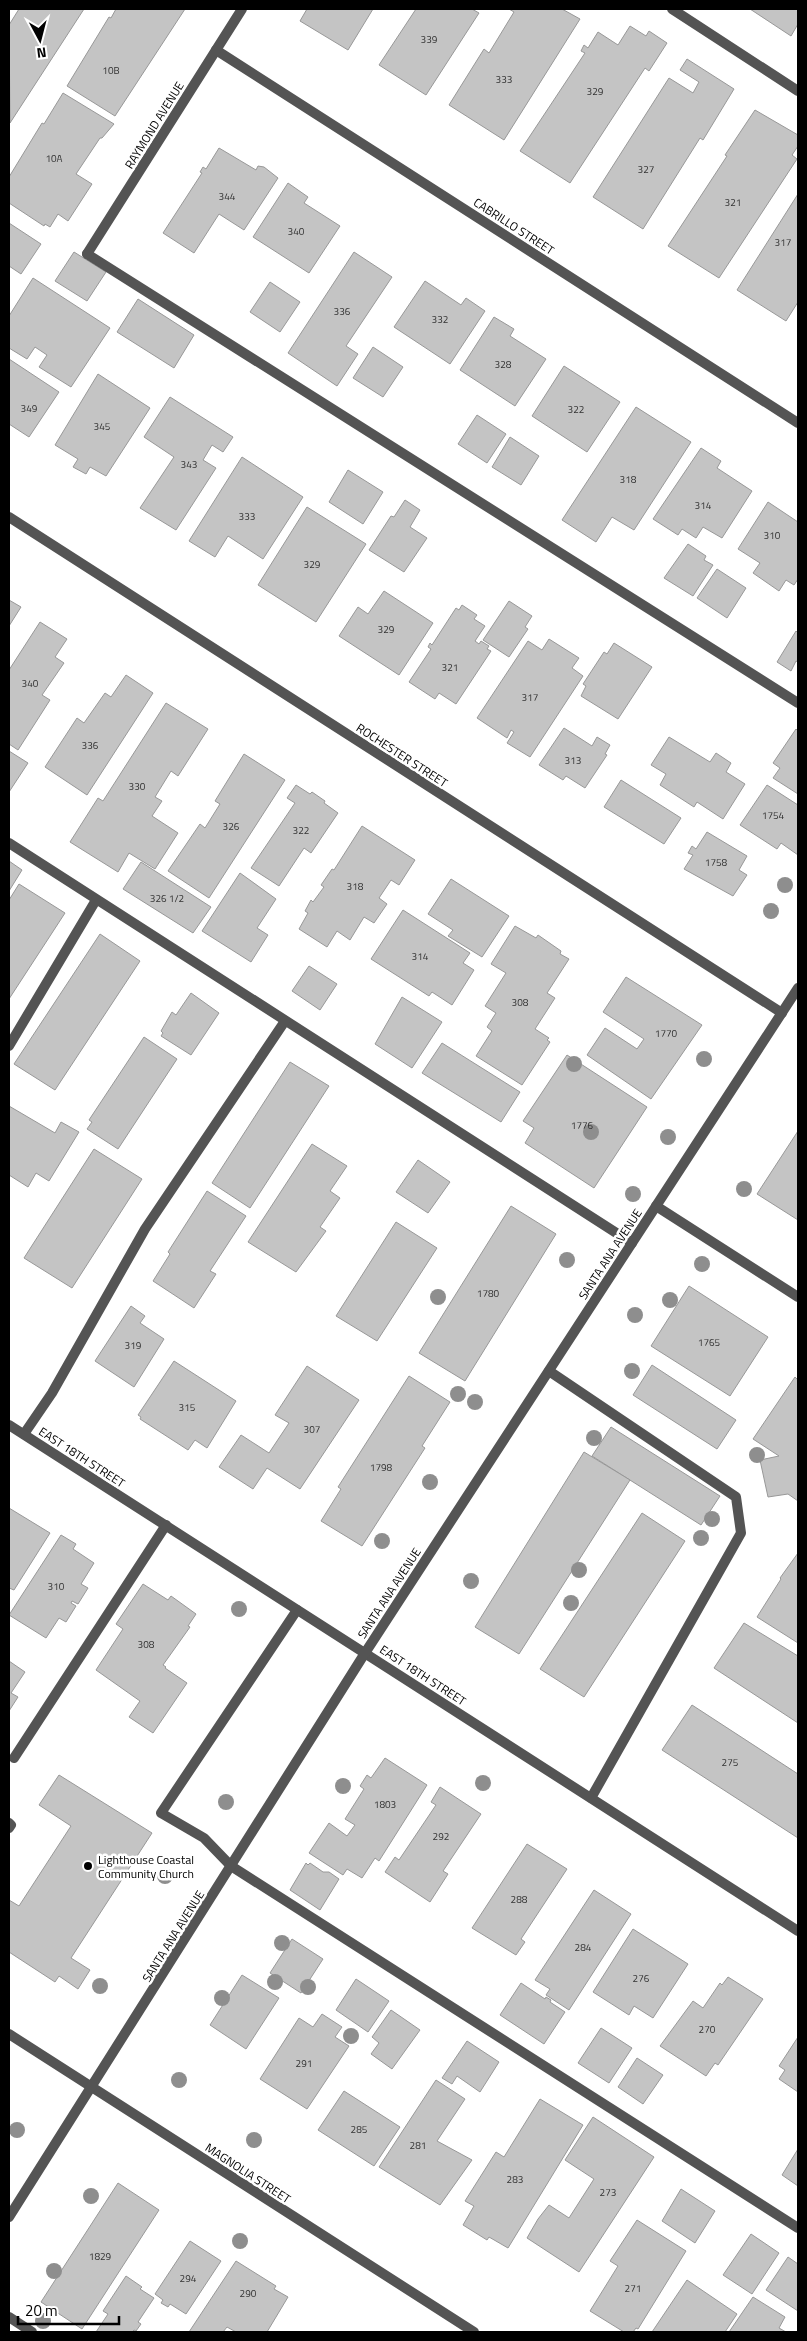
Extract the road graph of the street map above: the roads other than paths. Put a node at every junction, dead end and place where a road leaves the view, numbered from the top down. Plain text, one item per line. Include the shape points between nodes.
1 (242, 9) edge
2 (672, 9) edge
3 (216, 50) junction
4 (798, 91) edge
5 (798, 423) edge
6 (9, 517) edge
7 (798, 703) edge
8 (9, 844) edge
9 (96, 900) junction
10 (798, 988) edge
11 (782, 1013) junction
12 (285, 1021) junction
13 (9, 1046) edge
14 (656, 1206) junction
15 (632, 1244) junction
16 (798, 1297) edge
17 (549, 1371) junction
18 (9, 1425) edge
19 (24, 1434) junction
20 (166, 1526) junction
21 (297, 1610) junction
22 (365, 1653) junction
23 (14, 1758) dead end
24 (591, 1798) junction
25 (231, 1866) junction
26 (798, 1930) edge
27 (9, 2034) edge
28 (92, 2088) junction
29 (9, 2217) edge
30 (798, 2228) edge
31 (9, 2318) edge
32 (32, 2332) edge
33 (474, 2332) edge

1 - 3 street, RAYMOND AVENUE
2 - 4 street
3 - 5 street, CABRILLO STREET
3 - 7 street, RAYMOND AVENUE via 88,254
6 - 11 street, ROCHESTER STREET
8 - 9 street
9 - 12 street
9 - 13 street
10 - 11 street, SANTA ANA AVENUE
11 - 14 street, SANTA ANA AVENUE
12 - 15 street
12 - 19 street via 145,1229 52,1393
14 - 15 street, SANTA ANA AVENUE
14 - 16 street
15 - 17 street, SANTA ANA AVENUE
17 - 22 street, SANTA ANA AVENUE
17 - 24 street via 736,1497 741,1533
18 - 19 street, EAST 18TH STREET
19 - 20 street, EAST 18TH STREET
20 - 21 street, EAST 18TH STREET
20 - 23 street
21 - 22 street, EAST 18TH STREET
21 - 25 street via 161,1814 204,1838
22 - 24 street, EAST 18TH STREET
22 - 25 street, SANTA ANA AVENUE
24 - 26 street, EAST 18TH STREET
25 - 28 street, SANTA ANA AVENUE
25 - 30 street
27 - 28 street, MAGNOLIA STREET
28 - 29 street, SANTA ANA AVENUE
28 - 33 street, MAGNOLIA STREET
31 - 32 street

